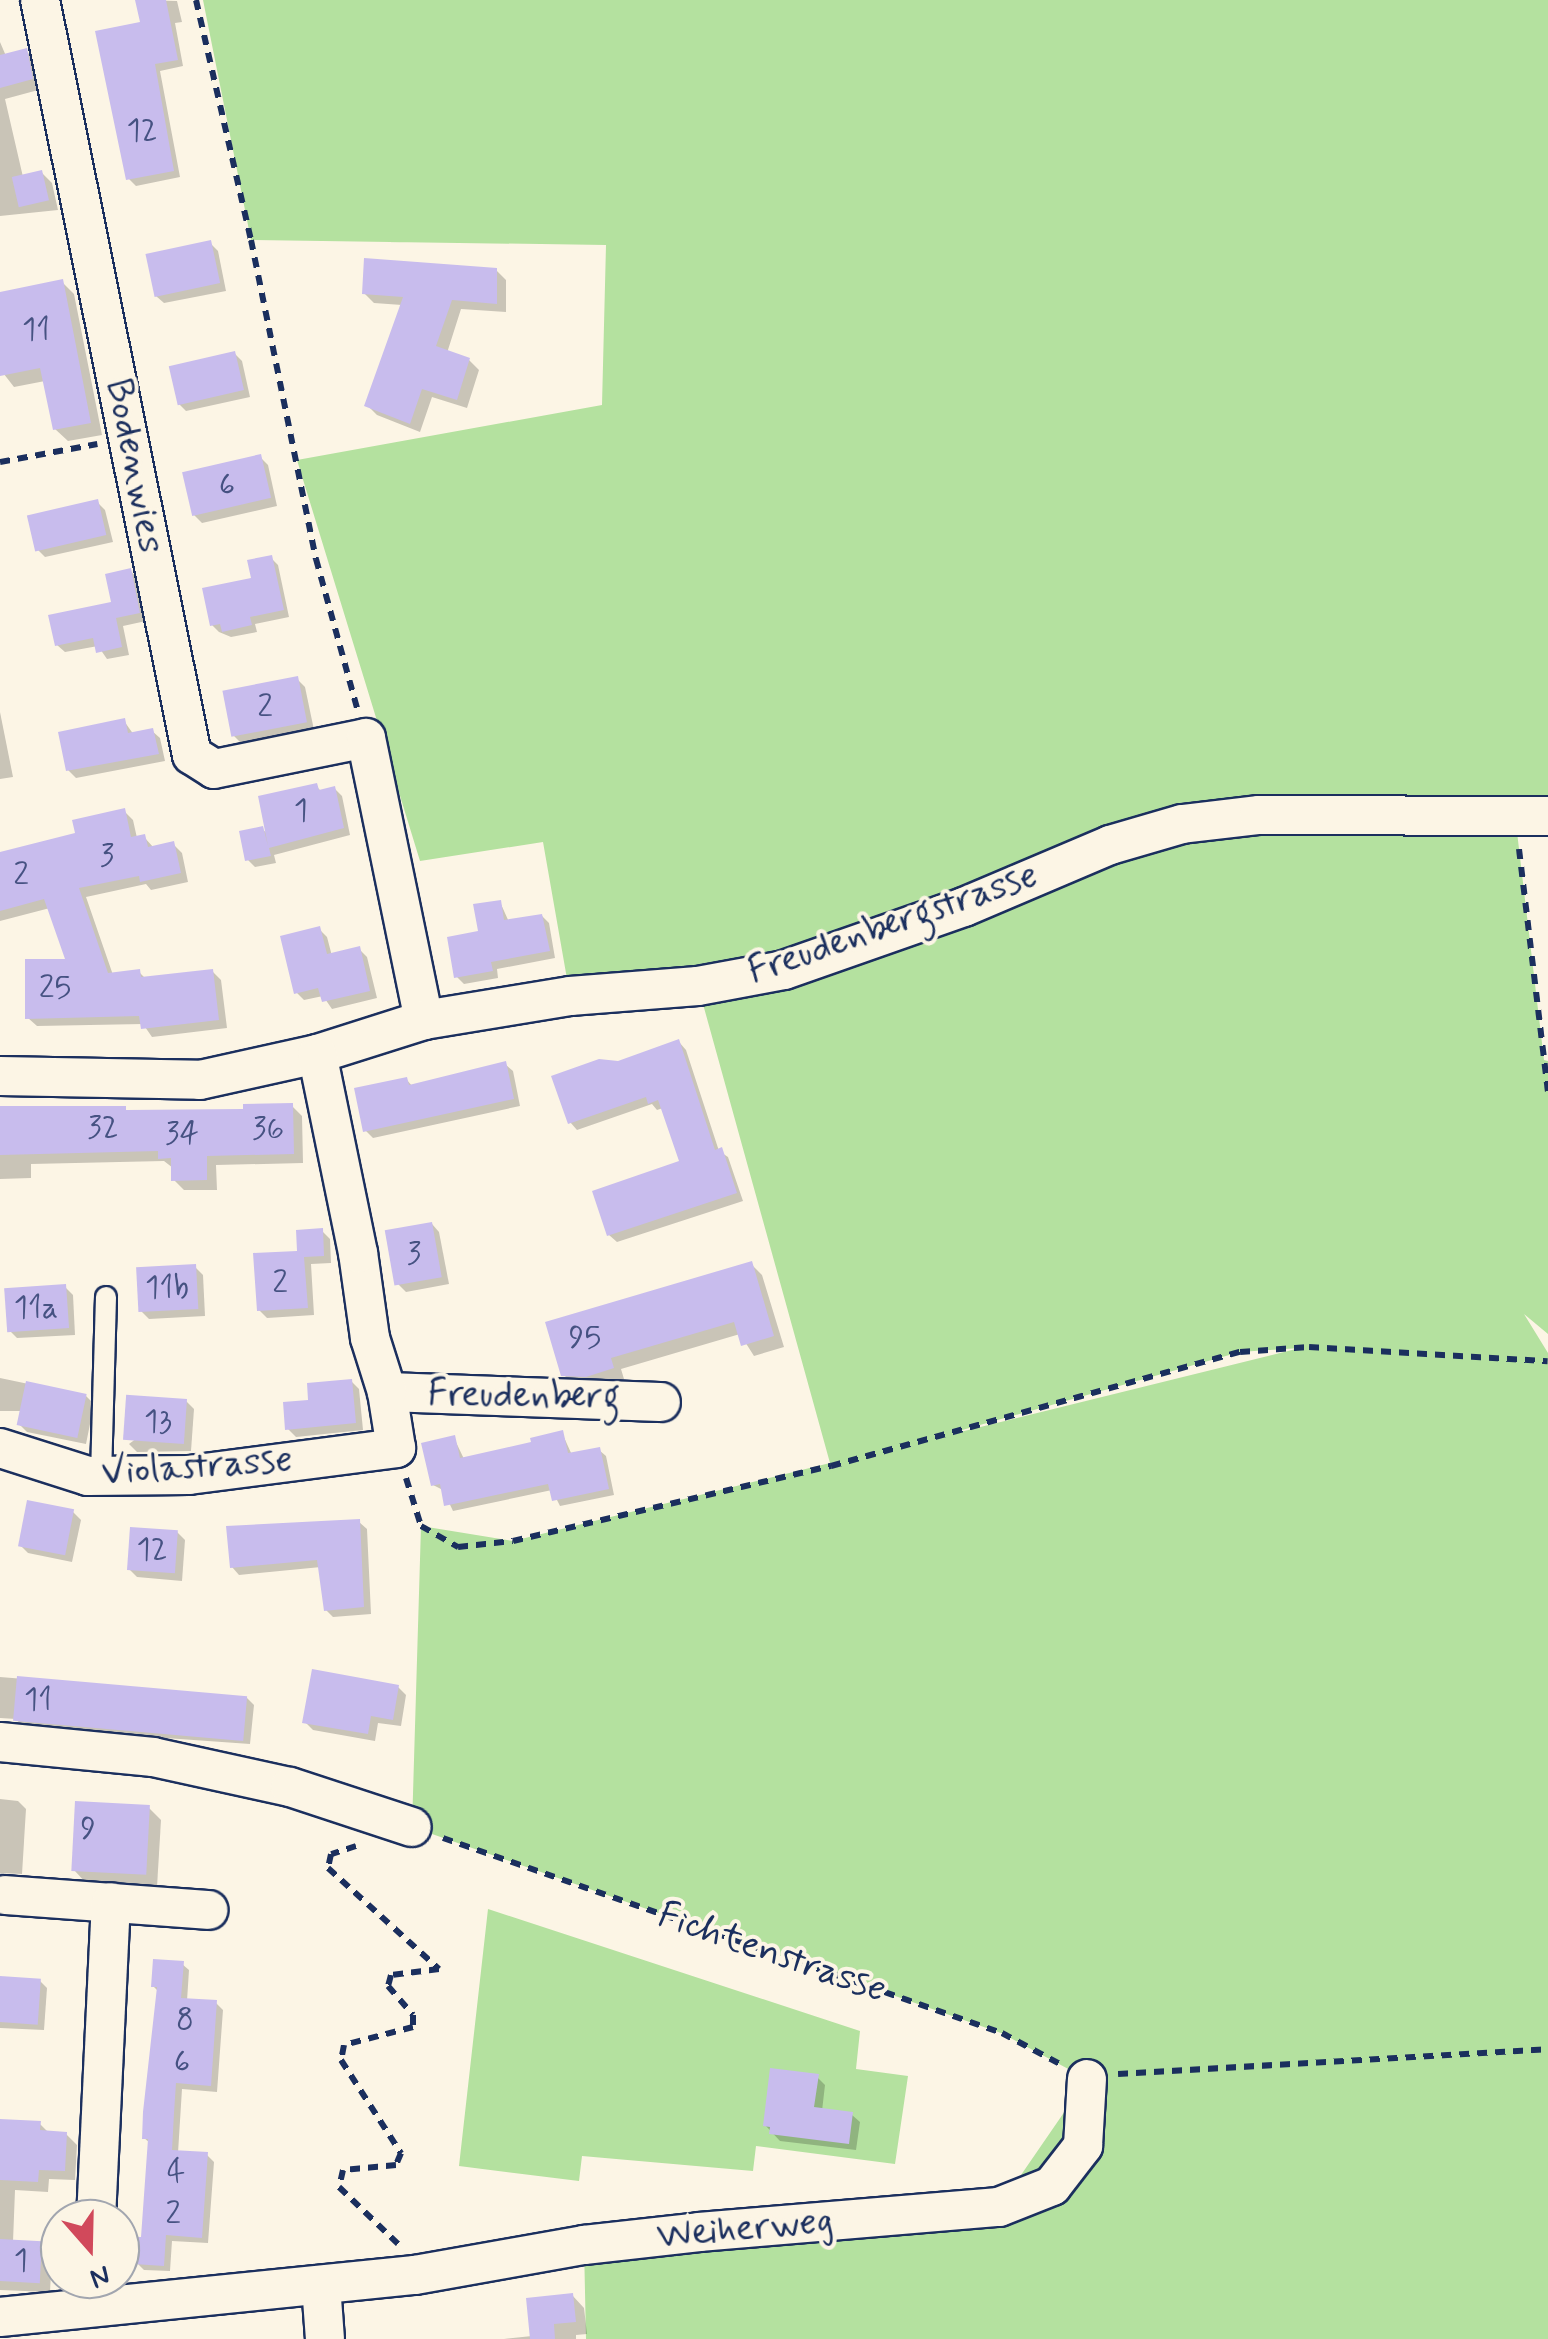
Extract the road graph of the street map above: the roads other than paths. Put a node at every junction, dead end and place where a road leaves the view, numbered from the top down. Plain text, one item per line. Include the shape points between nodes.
1 (40, 0) edge
2 (1532, 815) edge
3 (424, 1020) junction
4 (316, 1054) junction
5 (0, 1076) edge
6 (106, 1297) dead end
7 (387, 1392) junction
8 (661, 1402) dead end
9 (0, 1448) edge
10 (101, 1476) junction
11 (0, 1742) edge
12 (412, 1827) road end
13 (5, 1895) dead end
14 (111, 1902) junction
15 (208, 1910) dead end
16 (1087, 2079) road end
17 (97, 2199) edge
18 (320, 2285) junction
19 (140, 2292) edge
20 (73, 2299) edge
21 (0, 2317) edge
22 (325, 2339) edge

1 - 3 street, Bodenwies via 192,756 214,769 366,738
2 - 3 street, Freudenbergstrasse via 1259,815 1182,824 1110,845 964,907 784,970
3 - 4 street, Freudenbergstrasse
4 - 5 street, Freudenbergstrasse via 200,1080
4 - 7 street via 370,1338
6 - 10 lane
7 - 8 street, Freudenberg
7 - 10 street, Violastrasse via 396,1448 189,1475
9 - 10 street, Violastrasse
11 - 12 street via 153,1757 290,1788
13 - 14 street
14 - 15 street
14 - 17 street
16 - 18 street, Weiherweg via 1083,2146 1052,2186 999,2207 698,2232
18 - 19 street, Weiherweg
18 - 22 street
20 - 21 street, Weiherweg

